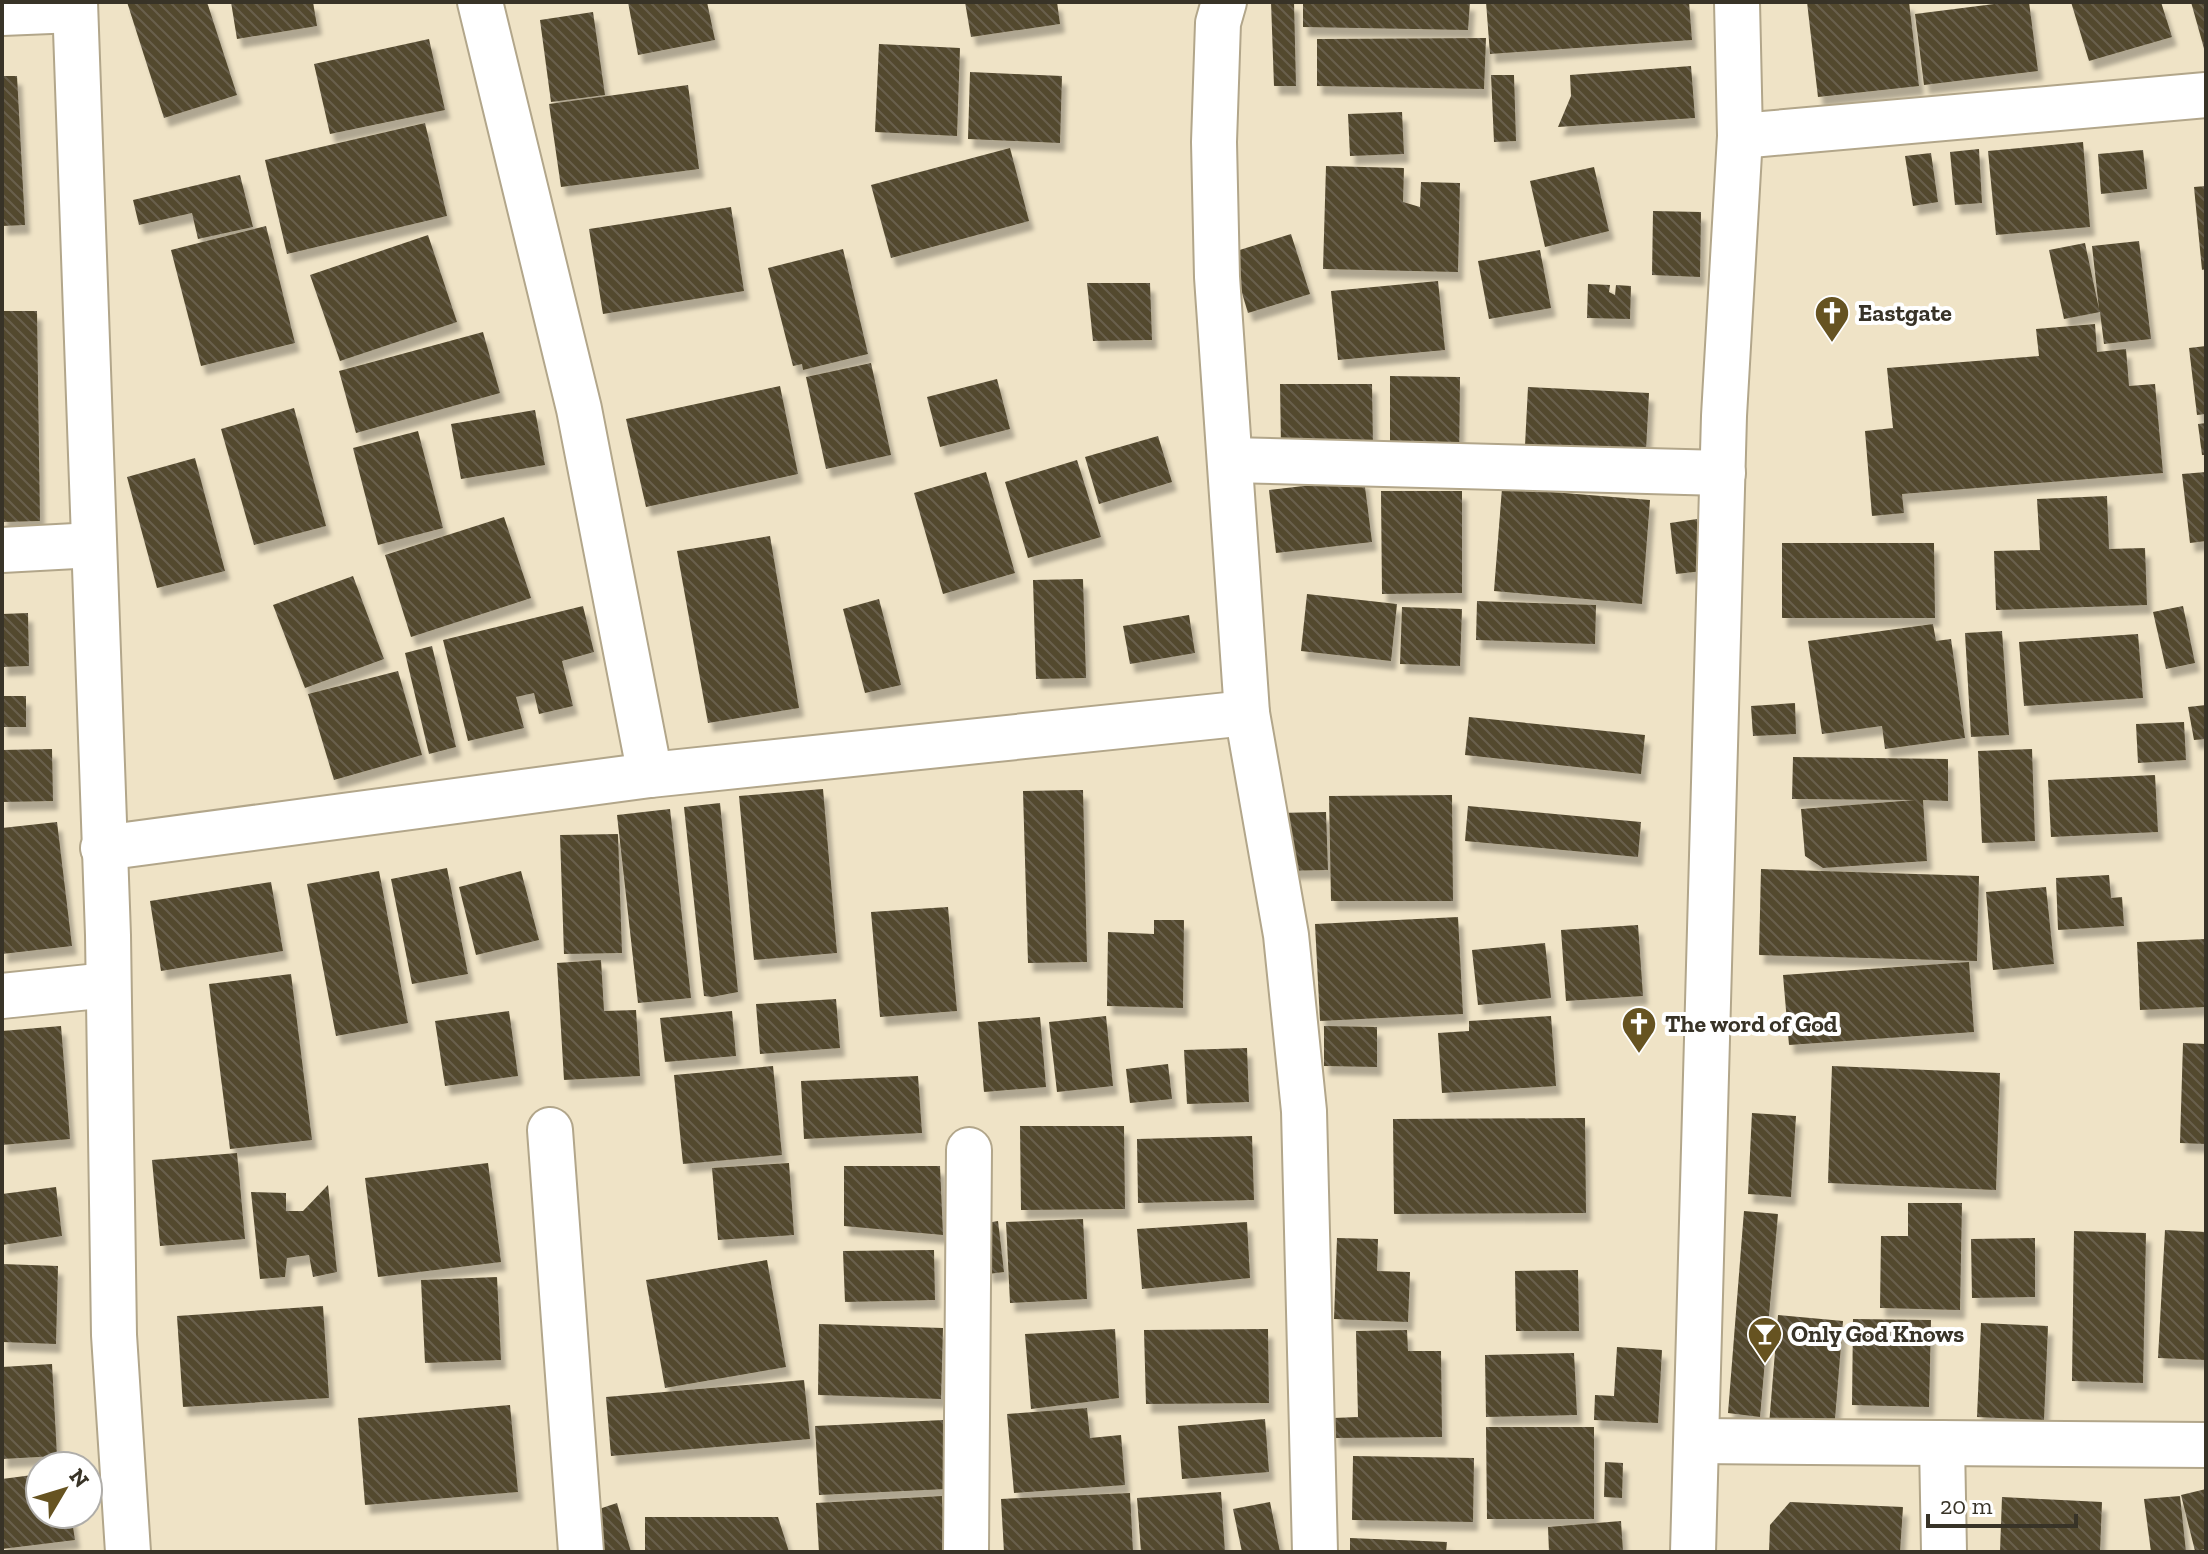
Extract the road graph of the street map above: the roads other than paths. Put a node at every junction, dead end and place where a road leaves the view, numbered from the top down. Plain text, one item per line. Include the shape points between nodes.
1 (480, 2) edge
2 (1224, 2) edge
3 (1737, 2) edge
4 (75, 6) edge
5 (2, 13) edge
6 (2206, 95) edge
7 (1740, 136) junction
8 (1230, 460) junction
9 (1723, 473) junction
10 (94, 545) junction
11 (2, 550) edge
12 (1247, 713) junction
13 (650, 775) junction
14 (103, 848) junction
15 (108, 985) junction
16 (2, 996) edge
17 (550, 1130) dead end
18 (969, 1150) dead end
19 (1697, 1441) junction
20 (1942, 1443) junction
21 (2206, 1445) edge
22 (128, 1552) edge
23 (581, 1552) edge
24 (966, 1552) edge
25 (1315, 1552) edge
26 (1693, 1552) edge
27 (1944, 1552) edge

1 - 13 street via 579,409
2 - 8 street via 1218,23 1214,142
3 - 7 street
4 - 5 street
4 - 10 street
6 - 7 street
7 - 9 street
8 - 9 street
8 - 12 street
9 - 19 street
10 - 11 street
10 - 14 street
12 - 13 street
12 - 25 street via 1286,935 1304,1111
13 - 14 street
14 - 15 street
15 - 16 street
15 - 22 street via 114,1335
17 - 23 street
18 - 24 street
19 - 20 street
19 - 26 street
20 - 21 street
20 - 27 street

